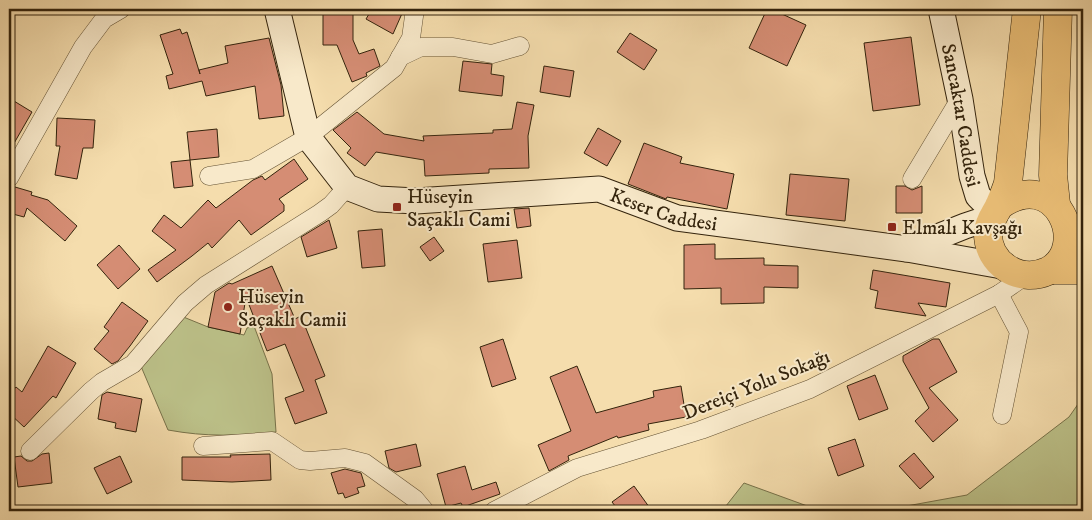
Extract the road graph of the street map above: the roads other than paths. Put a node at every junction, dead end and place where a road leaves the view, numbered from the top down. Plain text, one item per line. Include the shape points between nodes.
1 (121, 9) edge
2 (278, 9) edge
3 (415, 9) edge
4 (941, 9) edge
5 (1027, 9) edge
6 (1058, 9) edge
7 (520, 46) dead end
8 (400, 57) junction
9 (960, 99) junction
10 (308, 137) junction
11 (209, 176) dead end
12 (9, 178) edge
13 (912, 179) dead end
14 (347, 188) junction
15 (995, 212) junction
16 (1068, 212) edge
17 (907, 248) junction
18 (1051, 270) junction
19 (1083, 270) edge
20 (1014, 271) junction
21 (999, 294) junction
22 (1002, 414) dead end
23 (203, 446) dead end
24 (30, 451) dead end
25 (425, 511) edge
26 (494, 511) edge

1 - 12 street via 104,19 83,47
2 - 10 street
3 - 8 street via 411,38
4 - 9 street, Sancaktar Caddesi
5 - 15 highway via 1008,183
6 - 16 highway via 1053,175
7 - 8 street via 492,54 453,47 420,47
8 - 10 street via 394,68
9 - 13 street
9 - 15 street, Sancaktar Caddesi via 978,196
10 - 11 street via 253,169
10 - 14 street
14 - 17 street, Keser Caddesi via 378,199 416,201 599,189 677,218
14 - 24 street via 320,213 206,285 185,303 133,364 90,391
15 - 16 highway via 1009,199 1021,195 1039,196
15 - 17 street, Keser Caddesi
15 - 20 highway via 988,230 989,244 994,256
16 - 18 highway via 1070,238 1067,251
17 - 20 street
18 - 19 highway
18 - 20 highway via 1038,275
20 - 21 street, Dereiçi Yolu Sokağı
21 - 22 street via 1019,332
21 - 26 street, Dereiçi Yolu Sokağı via 810,389 701,430 577,468
23 - 25 street via 272,442 300,460 345,458 365,463 415,499

